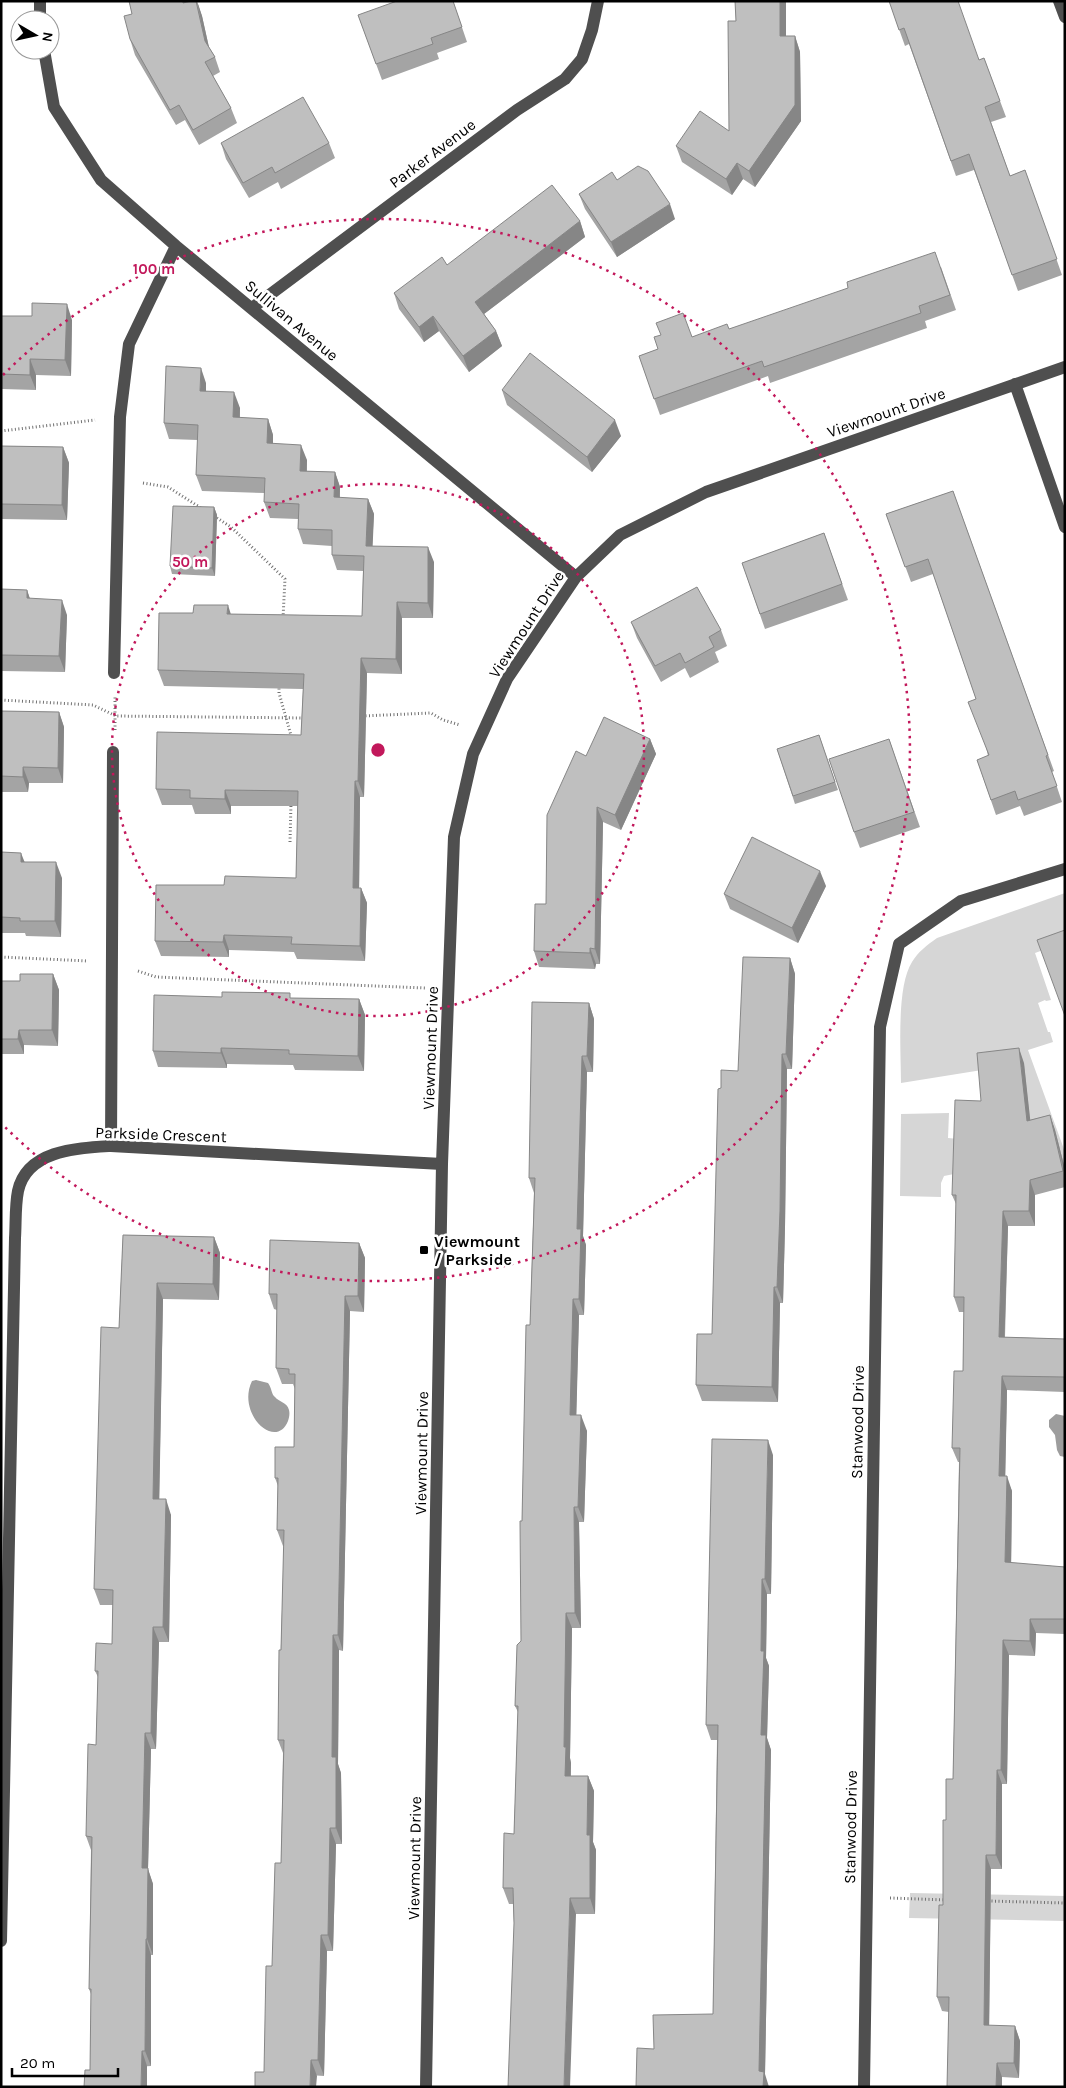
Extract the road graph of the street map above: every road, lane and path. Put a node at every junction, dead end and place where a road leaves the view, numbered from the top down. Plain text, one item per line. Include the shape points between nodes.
1 (598, 1) edge
2 (1059, 1) edge
3 (1065, 17) edge
4 (46, 60) edge
5 (176, 246) junction
6 (252, 308) junction
7 (1065, 367) edge
8 (1015, 384) junction
9 (120, 418) junction
10 (1, 431) edge
11 (118, 481) junction
12 (1065, 527) edge
13 (576, 576) junction
14 (282, 627) edge
15 (114, 673) joint
16 (279, 684) edge
17 (1, 700) edge
18 (116, 716) junction
19 (354, 716) edge
20 (306, 718) edge
21 (287, 719) junction
22 (484, 732) junction
23 (292, 748) edge
24 (113, 752) joint
25 (291, 795) edge
26 (290, 842) dead end
27 (1065, 869) edge
28 (1, 957) edge
29 (112, 962) junction
30 (448, 988) junction
31 (111, 1146) junction
32 (442, 1164) junction
33 (866, 1897) junction
34 (955, 1900) edge
35 (985, 1901) edge
36 (1065, 1904) edge
37 (1, 1941) edge
38 (426, 2087) edge
39 (864, 2087) edge

1 - 6 street, Parker Avenue via 582,59 565,79 509,116
2 - 3 street
4 - 5 street, Sullivan Avenue via 54,107 101,180
5 - 6 street, Sullivan Avenue
5 - 9 street via 129,344
6 - 13 street, Sullivan Avenue
7 - 8 street, Viewmount Drive
8 - 12 street
8 - 13 street, Viewmount Drive via 706,492 620,536
9 - 10 path
9 - 11 street
11 - 14 path via 168,487 231,527 285,579
11 - 15 street
13 - 22 street, Viewmount Drive via 507,679
15 - 18 path
16 - 21 path via 278,693
17 - 18 path via 93,705
18 - 21 path
18 - 24 path
19 - 22 path via 431,713
20 - 21 path
21 - 23 path
22 - 30 street, Viewmount Drive via 473,754 454,837
24 - 29 street
25 - 26 path
27 - 33 street, Stanwood Drive via 961,900 899,944 880,1027
28 - 29 path
29 - 30 path via 156,977
29 - 31 street
30 - 32 street, Viewmount Drive
31 - 32 street, Parkside Crescent
31 - 37 street, Parkside Crescent via 76,1148 38,1160 24,1176 18,1191
32 - 38 street, Viewmount Drive
33 - 34 path
33 - 39 street, Stanwood Drive
35 - 36 path

